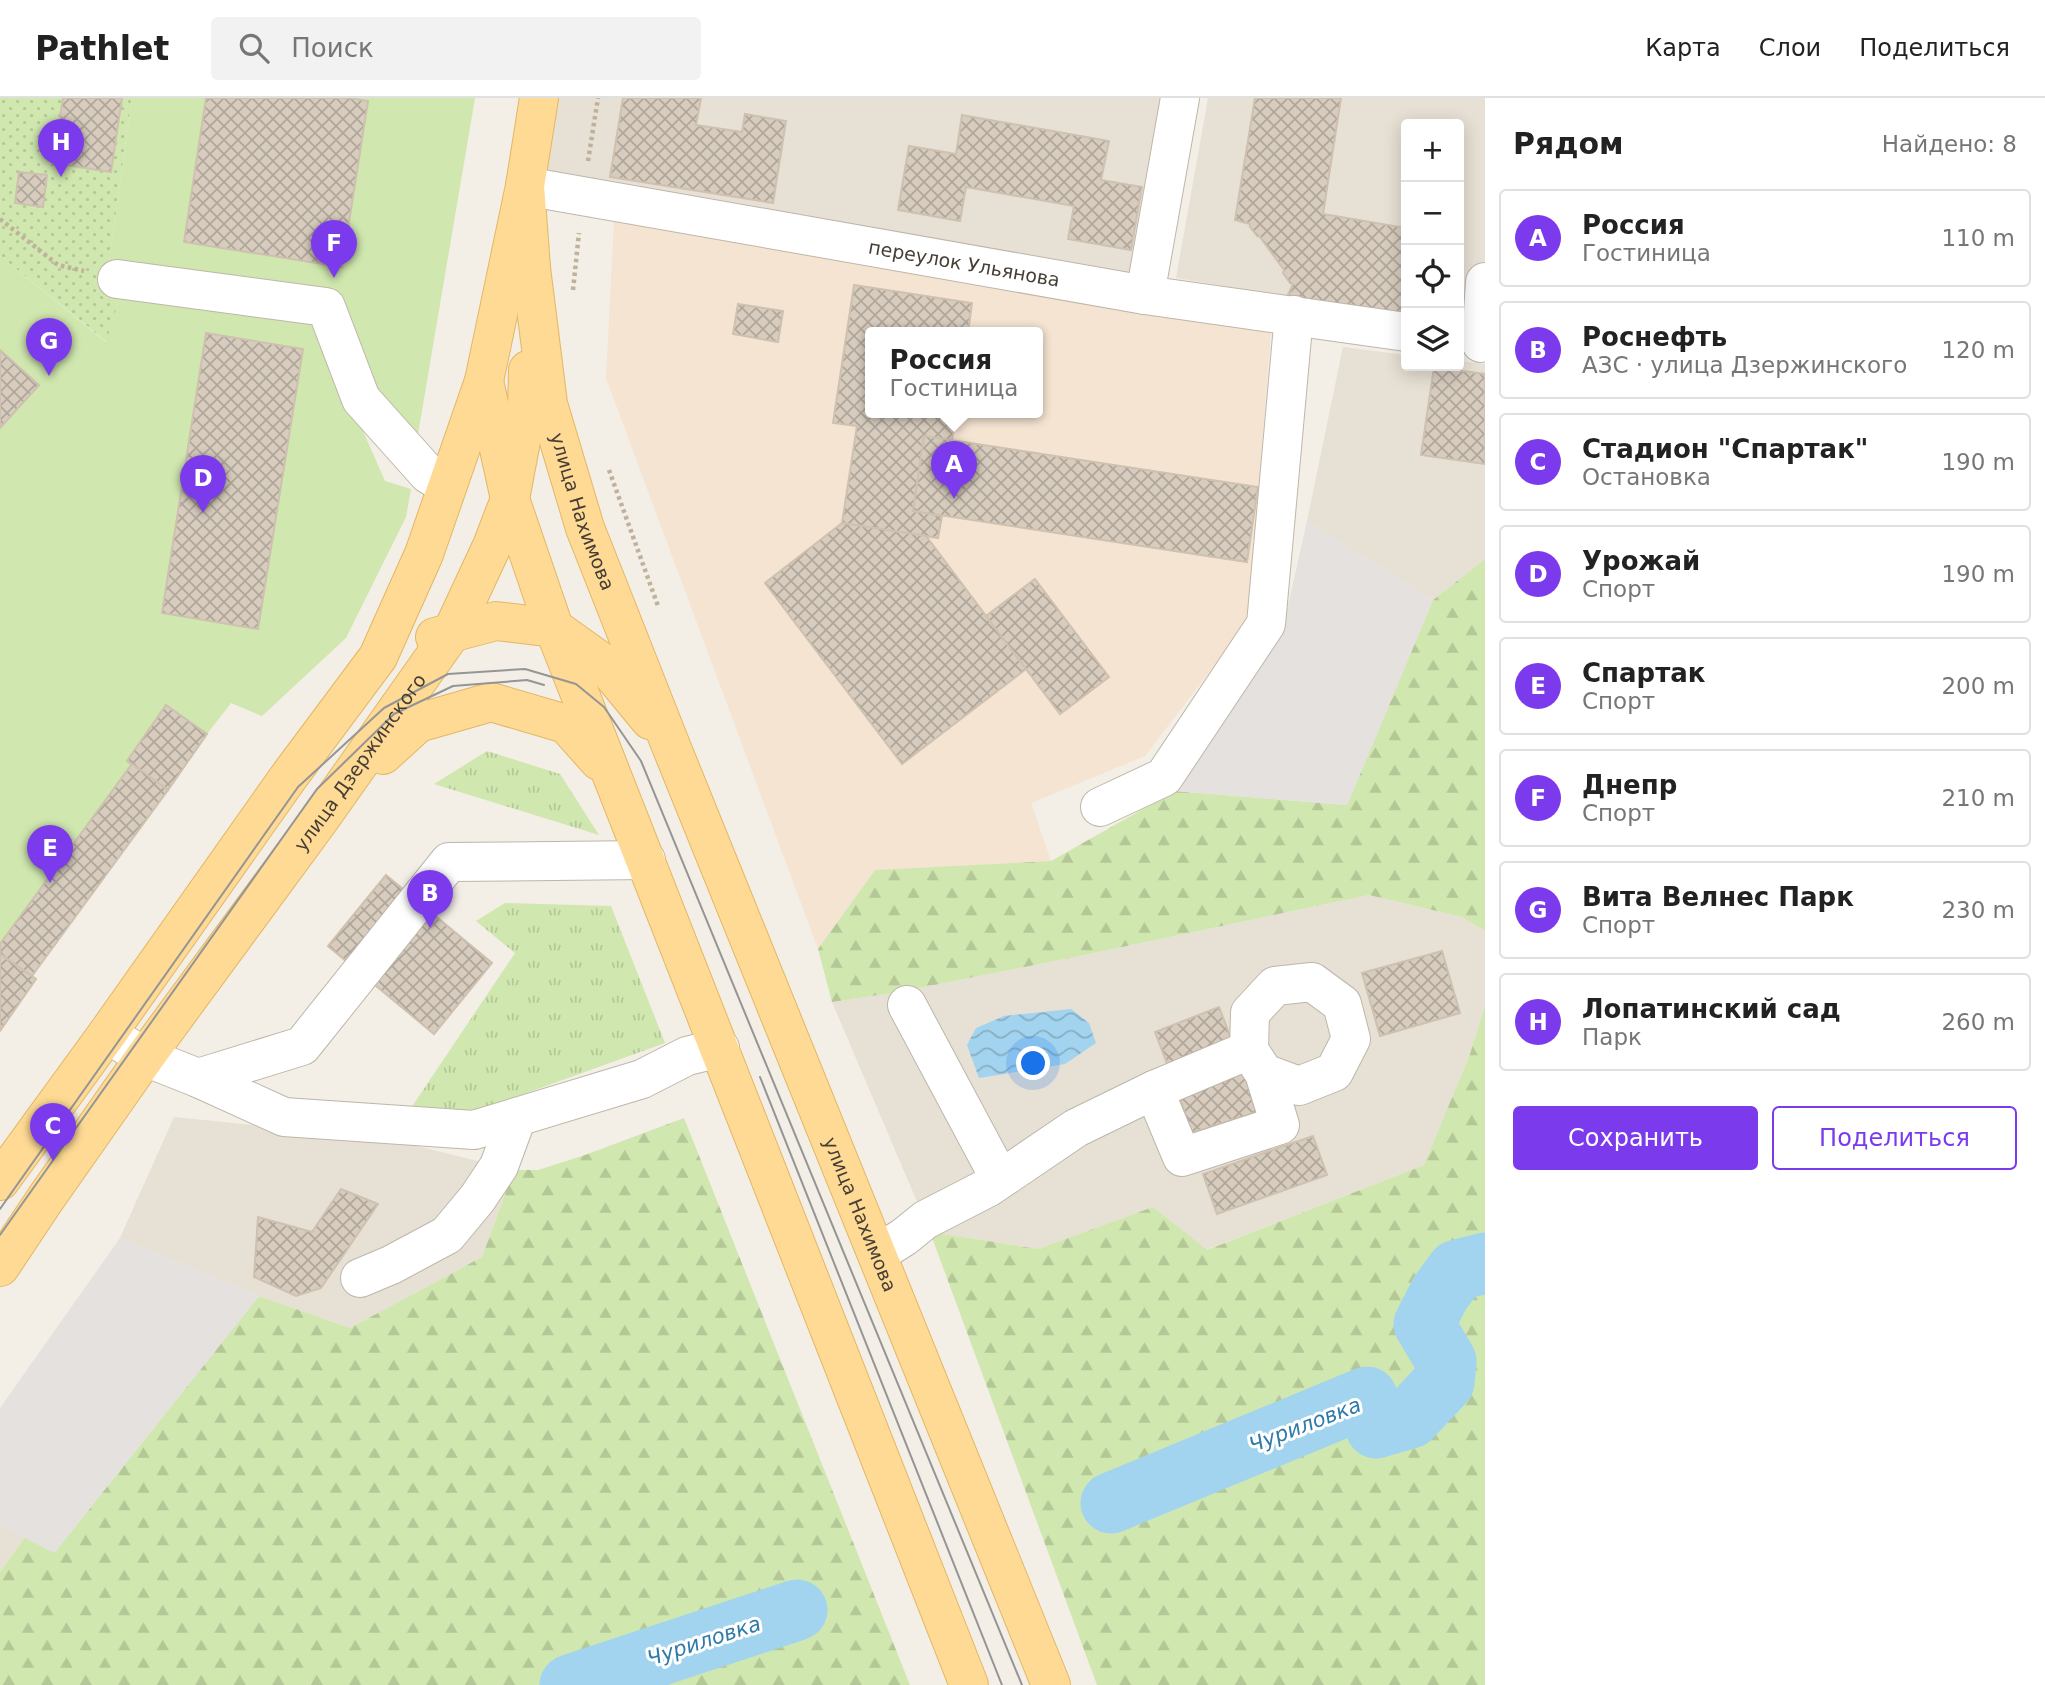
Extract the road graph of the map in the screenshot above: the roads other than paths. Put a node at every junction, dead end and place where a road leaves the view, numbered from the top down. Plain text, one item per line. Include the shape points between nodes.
1 (539, 98) edge
2 (1180, 98) edge
3 (525, 186) junction
4 (531, 268) junction
5 (117, 279) road end
6 (1485, 282) edge
7 (1145, 295) junction
8 (1294, 315) junction
9 (1401, 331) edge
10 (1475, 342) edge
11 (484, 381) junction
12 (447, 486) junction
13 (510, 499) junction
14 (554, 628) junction
15 (452, 632) junction
16 (378, 657) junction
17 (671, 746) junction
18 (614, 778) junction
19 (1100, 807) dead end
20 (320, 819) junction
21 (646, 860) junction
22 (907, 1005) dead end
23 (107, 1034) junction
24 (720, 1048) junction
25 (145, 1057) junction
26 (198, 1078) junction
27 (1154, 1090) junction
28 (517, 1117) junction
29 (7, 1160) edge
30 (1000, 1179) junction
31 (877, 1254) junction
32 (0, 1267) edge
33 (360, 1278) dead end
34 (970, 1685) edge
35 (1051, 1685) edge

1 - 3 main road, улица Дзержинского
2 - 7 street
3 - 4 main road, улица Дзержинского
3 - 7 street, переулок Ульянова
3 - 11 main road, улица Дзержинского
4 - 13 main road, улица Дзержинского via 527,409
4 - 17 main road, улица Нахимова via 548,404 585,528
5 - 12 street via 326,307 361,399 428,474
6 - 10 street
7 - 8 street, переулок Ульянова
8 - 9 street, переулок Ульянова
8 - 19 street via 1266,624 1164,777
11 - 12 main road, улица Дзержинского
11 - 13 main road
12 - 16 main road, улица Дзержинского via 424,554
13 - 14 main road
13 - 15 main road, улица Дзержинского
14 - 15 main road, улица Нахимова via 496,621
14 - 17 main road, улица Нахимова via 603,663
14 - 18 main road
15 - 16 main road, улица Нахимова
15 - 20 main road, улица Дзержинского
16 - 23 main road, улица Дзержинского
17 - 31 main road, улица Нахимова
18 - 20 main road via 566,724 491,702 418,723
18 - 21 main road
20 - 25 main road, улица Дзержинского
21 - 24 main road
21 - 26 street via 449,862 302,1046
22 - 30 street
23 - 25 street
23 - 29 main road, улица Дзержинского
24 - 28 street via 687,1056 642,1079
24 - 34 main road
25 - 26 street
25 - 32 main road, улица Дзержинского
26 - 28 street via 284,1117 474,1130
27 - 27 street via 1182,1157 1280,1125 1257,1061
27 - 30 street via 1076,1128
28 - 33 street via 499,1166 447,1235
30 - 31 street via 925,1220
31 - 35 main road, улица Нахимова

